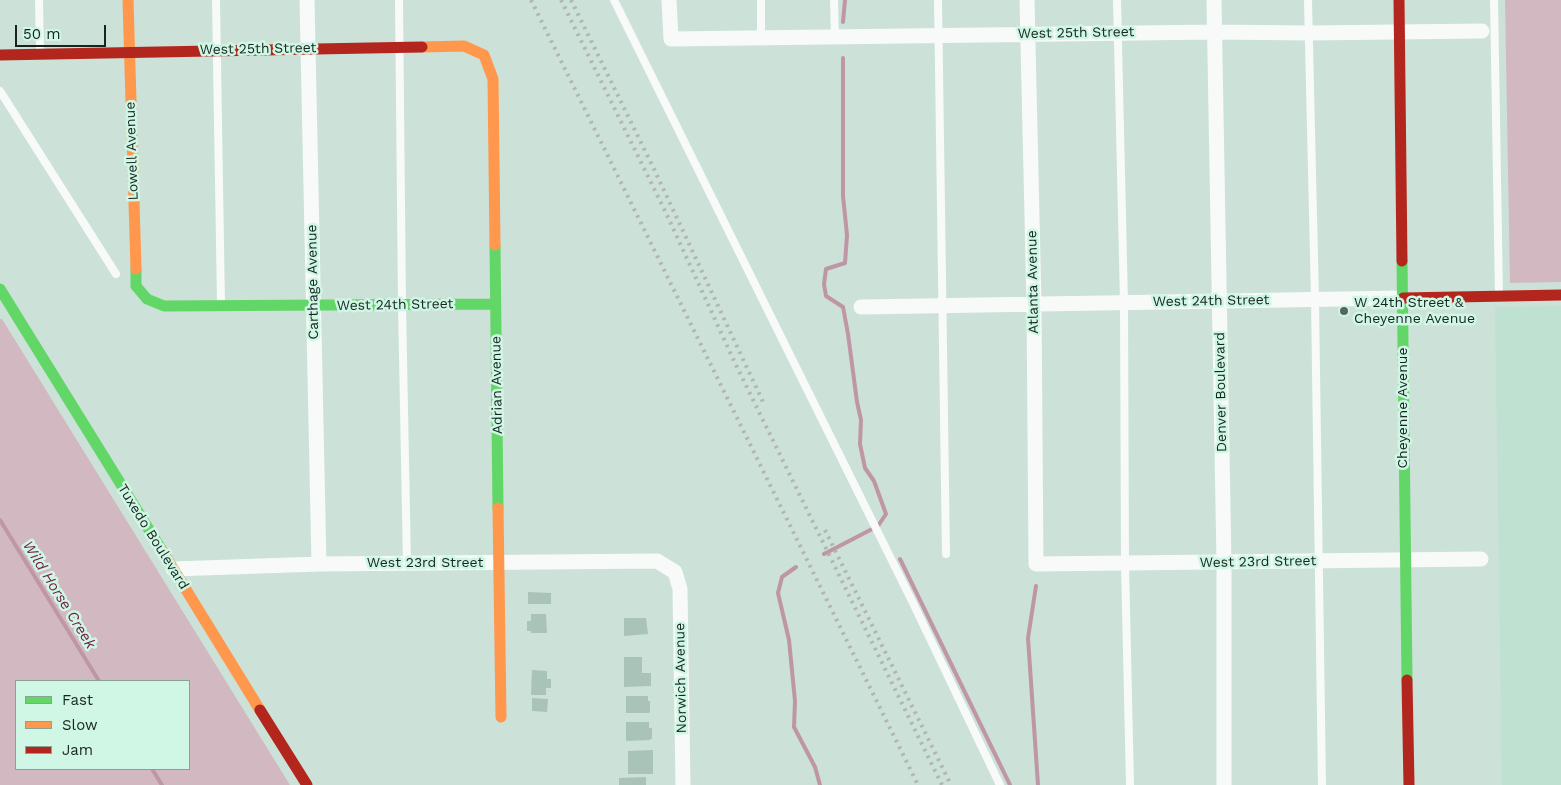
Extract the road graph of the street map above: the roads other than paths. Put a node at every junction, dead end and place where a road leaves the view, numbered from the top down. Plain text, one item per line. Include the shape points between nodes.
1 (39, 0) edge
2 (128, 0) edge
3 (216, 0) edge
4 (307, 0) edge
5 (398, 0) edge
6 (614, 0) edge
7 (670, 0) edge
8 (761, 0) edge
9 (834, 0) edge
10 (938, 0) edge
11 (1027, 0) edge
12 (1117, 0) edge
13 (1214, 0) edge
14 (1308, 0) edge
15 (1399, 0) edge
16 (1494, 0) edge
17 (1215, 32) junction
18 (1400, 32) junction
19 (1482, 32) dead end
20 (1118, 33) junction
21 (1309, 33) junction
22 (1028, 34) junction
23 (938, 36) junction
24 (834, 37) junction
25 (761, 38) junction
26 (399, 47) junction
27 (308, 48) junction
28 (216, 50) junction
29 (128, 52) junction
30 (40, 54) junction
31 (0, 55) edge
32 (484, 55) joint
33 (0, 91) edge
34 (116, 274) dead end
35 (0, 289) edge
36 (1561, 295) edge
37 (1499, 296) junction
38 (1402, 298) junction
39 (147, 299) joint
40 (1315, 300) junction
41 (1219, 301) junction
42 (1124, 302) junction
43 (4, 303) edge
44 (1034, 303) junction
45 (495, 304) junction
46 (402, 305) junction
47 (222, 306) junction
48 (313, 306) junction
49 (943, 306) junction
50 (861, 307) dead end
51 (946, 554) dead end
52 (1405, 559) junction
53 (1481, 559) dead end
54 (1318, 561) junction
55 (500, 563) junction
56 (1224, 563) junction
57 (319, 564) junction
58 (407, 564) junction
59 (1036, 564) joint
60 (1125, 564) junction
61 (172, 569) junction
62 (675, 572) joint
63 (501, 717) dead end
64 (307, 785) edge
65 (683, 785) edge
66 (1000, 785) edge
67 (1130, 785) edge
68 (1224, 785) edge
69 (1322, 785) edge
70 (1409, 785) edge

1 - 30 lane
2 - 29 street, Lowell Avenue
3 - 28 lane
4 - 27 street, Carthage Avenue
5 - 26 lane
6 - 66 lane
7 - 25 street, West 25th Street via 670,39
8 - 25 lane
9 - 24 lane
10 - 23 lane
11 - 22 street, Atlanta Avenue
12 - 20 lane
13 - 17 street, Denver Boulevard
14 - 21 lane
15 - 18 street, Cheyenne Avenue
16 - 37 lane
17 - 20 street, West 25th Street
17 - 21 street, West 25th Street
17 - 41 street, Denver Boulevard
18 - 19 street, West 25th Street
18 - 21 street, West 25th Street
18 - 38 street, Cheyenne Avenue
20 - 22 street, West 25th Street
20 - 42 lane
21 - 40 lane
22 - 23 street, West 25th Street
22 - 44 street, Atlanta Avenue
23 - 24 street, West 25th Street
23 - 49 lane
24 - 25 street, West 25th Street
26 - 27 street, West 25th Street
26 - 32 street, West 25th Street via 464,46
26 - 46 lane
27 - 28 street, West 25th Street
27 - 48 street, Carthage Avenue
28 - 29 street, West 25th Street
28 - 47 lane
29 - 30 street, West 25th Street
29 - 39 street, Lowell Avenue via 136,286
30 - 31 street, West 25th Street
32 - 45 street, Adrian Avenue via 493,79
33 - 34 lane
35 - 43 street, Tuxedo Boulevard
36 - 37 street, West 24th Street
37 - 38 street, West 24th Street
38 - 40 street, West 24th Street
38 - 52 street, Cheyenne Avenue
39 - 47 street, West 24th Street via 164,306
40 - 41 street, West 24th Street
40 - 54 lane
41 - 42 street, West 24th Street
41 - 56 street, Denver Boulevard
42 - 44 street, West 24th Street
42 - 60 lane
43 - 61 street, Tuxedo Boulevard
44 - 49 street, West 24th Street
44 - 59 street, Atlanta Avenue
45 - 46 street, West 24th Street
45 - 55 street, Adrian Avenue
46 - 48 street, West 24th Street
46 - 58 lane
47 - 48 street, West 24th Street
48 - 57 street, Carthage Avenue
49 - 50 street, West 24th Street
49 - 51 lane
52 - 53 street, West 23rd Street
52 - 54 street, West 23rd Street
52 - 70 street, Cheyenne Avenue
54 - 56 street, West 23rd Street
54 - 69 lane
55 - 58 street, West 23rd Street
55 - 62 street, West 23rd Street via 657,561
55 - 63 street, Adrian Avenue
56 - 60 street, West 23rd Street
56 - 68 street, Denver Boulevard
57 - 58 street, West 23rd Street
57 - 61 street, West 23rd Street
59 - 60 street, West 23rd Street
60 - 67 lane
61 - 64 street, Tuxedo Boulevard
62 - 65 street, Norwich Avenue via 680,589

